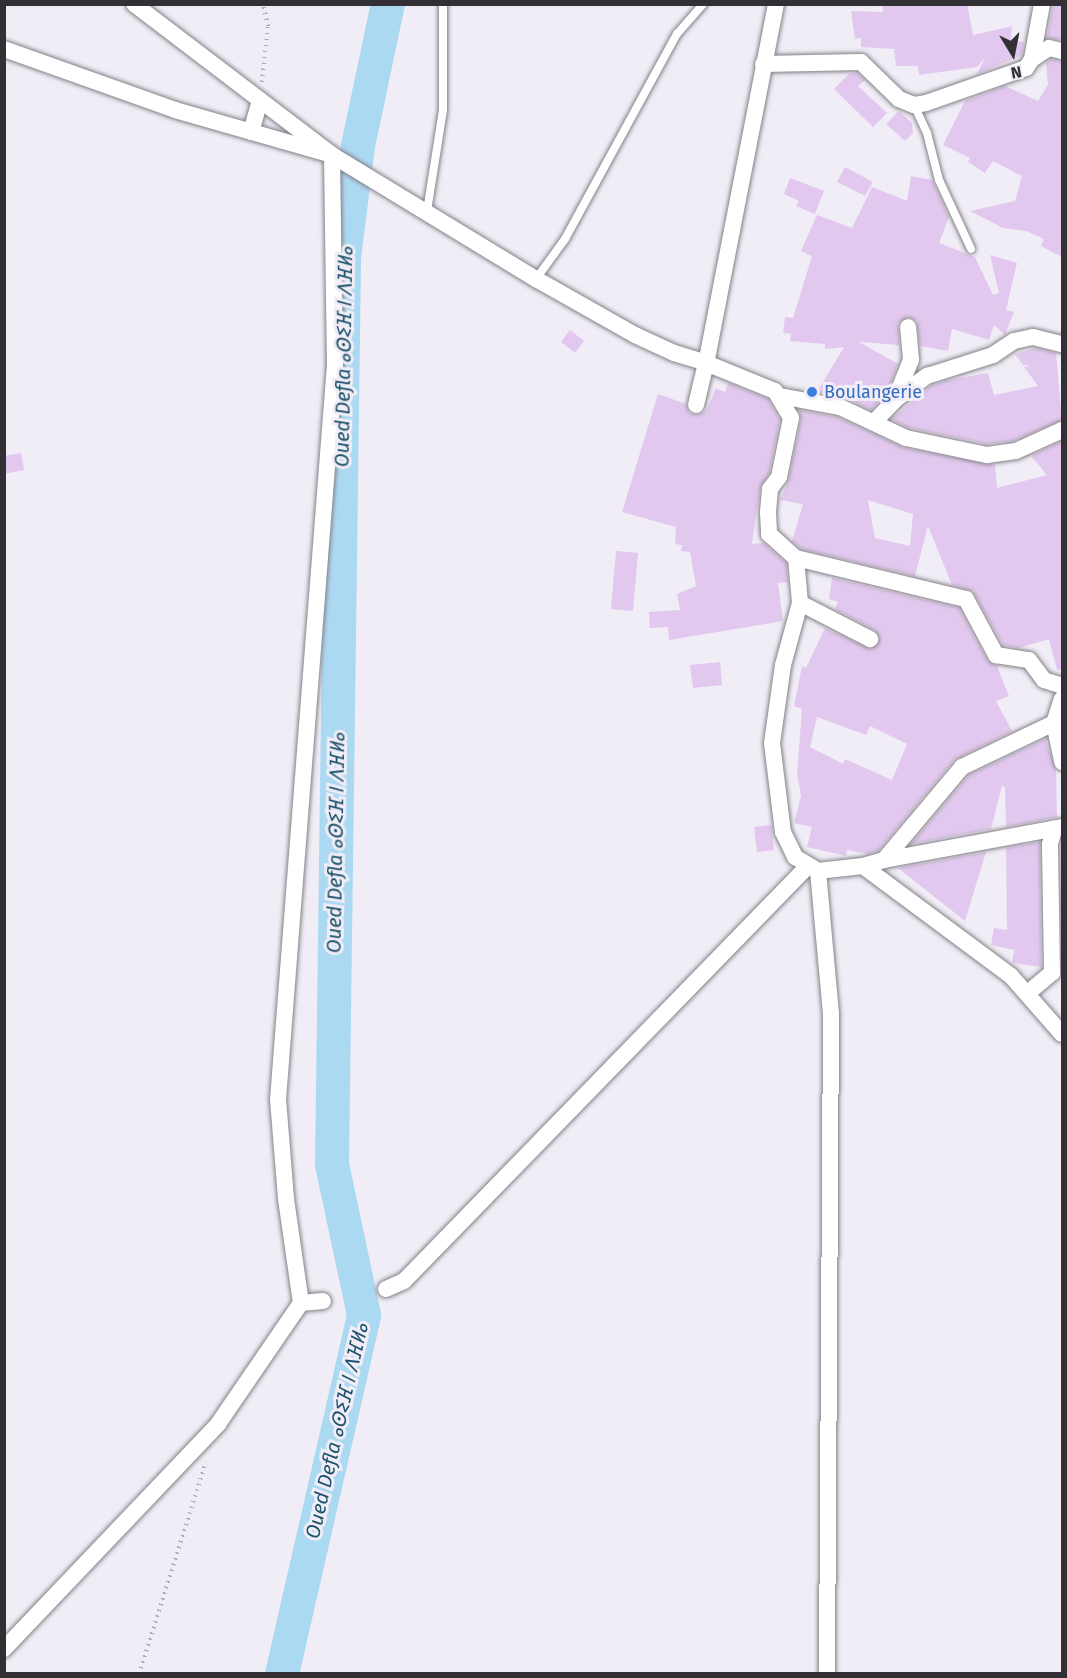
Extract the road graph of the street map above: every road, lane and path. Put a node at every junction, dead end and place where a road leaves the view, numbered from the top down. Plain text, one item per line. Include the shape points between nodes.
1 (134, 4) edge
2 (264, 4) edge
3 (443, 4) edge
4 (703, 4) edge
5 (776, 4) edge
6 (1042, 4) edge
7 (4, 49) edge
8 (1062, 51) edge
9 (1032, 59) junction
10 (763, 64) junction
11 (260, 100) junction
12 (914, 105) junction
13 (251, 132) junction
14 (333, 155) junction
15 (422, 208) junction
16 (971, 249) dead end
17 (536, 279) junction
18 (908, 327) dead end
19 (1062, 344) edge
20 (706, 363) junction
21 (780, 396) junction
22 (896, 399) junction
23 (696, 405) dead end
24 (874, 422) junction
25 (1062, 430) edge
26 (796, 558) junction
27 (800, 603) junction
28 (870, 639) dead end
29 (1062, 686) edge
30 (1062, 699) edge
31 (1054, 723) junction
32 (1062, 762) edge
33 (1058, 828) edge
34 (884, 860) junction
35 (863, 866) junction
36 (813, 868) junction
37 (1029, 992) junction
38 (1062, 1034) edge
39 (386, 1289) dead end
40 (323, 1301) dead end
41 (301, 1303) junction
42 (207, 1458) dead end
43 (4, 1649) edge
44 (139, 1674) edge
45 (826, 1674) edge

1 - 11 street
2 - 11 path via 268,26
3 - 15 lane via 443,110
4 - 17 lane via 677,34 565,239
5 - 10 street
6 - 9 street
7 - 13 street via 175,110
8 - 9 street via 1049,48
9 - 12 street via 1026,68
10 - 12 street via 861,62 899,99
10 - 20 street via 736,226
11 - 13 street
11 - 14 street
12 - 16 lane via 927,133 939,180
13 - 14 street
14 - 15 street
14 - 41 street via 335,364 278,1099 285,1189
15 - 17 street
17 - 20 street via 635,334
18 - 22 street via 911,360
19 - 22 street via 1033,338 1014,341 993,355 927,376
20 - 21 street
20 - 23 street
21 - 24 street via 840,407
21 - 26 street via 791,418 779,477 770,489 769,534
22 - 24 street
24 - 25 street via 906,438 987,455 1016,450
26 - 27 street
26 - 29 street via 966,599 996,655 1029,660 1044,680
27 - 28 street
27 - 36 street via 783,665 772,743 783,832 789,848
30 - 31 street
31 - 32 street
31 - 34 street via 962,767
33 - 34 street
33 - 37 street via 1050,844 1052,973
34 - 35 street
35 - 36 street
35 - 37 street
36 - 39 street via 404,1281
36 - 45 street via 831,1014
37 - 38 street
40 - 41 street
41 - 43 street via 218,1424
42 - 44 path

